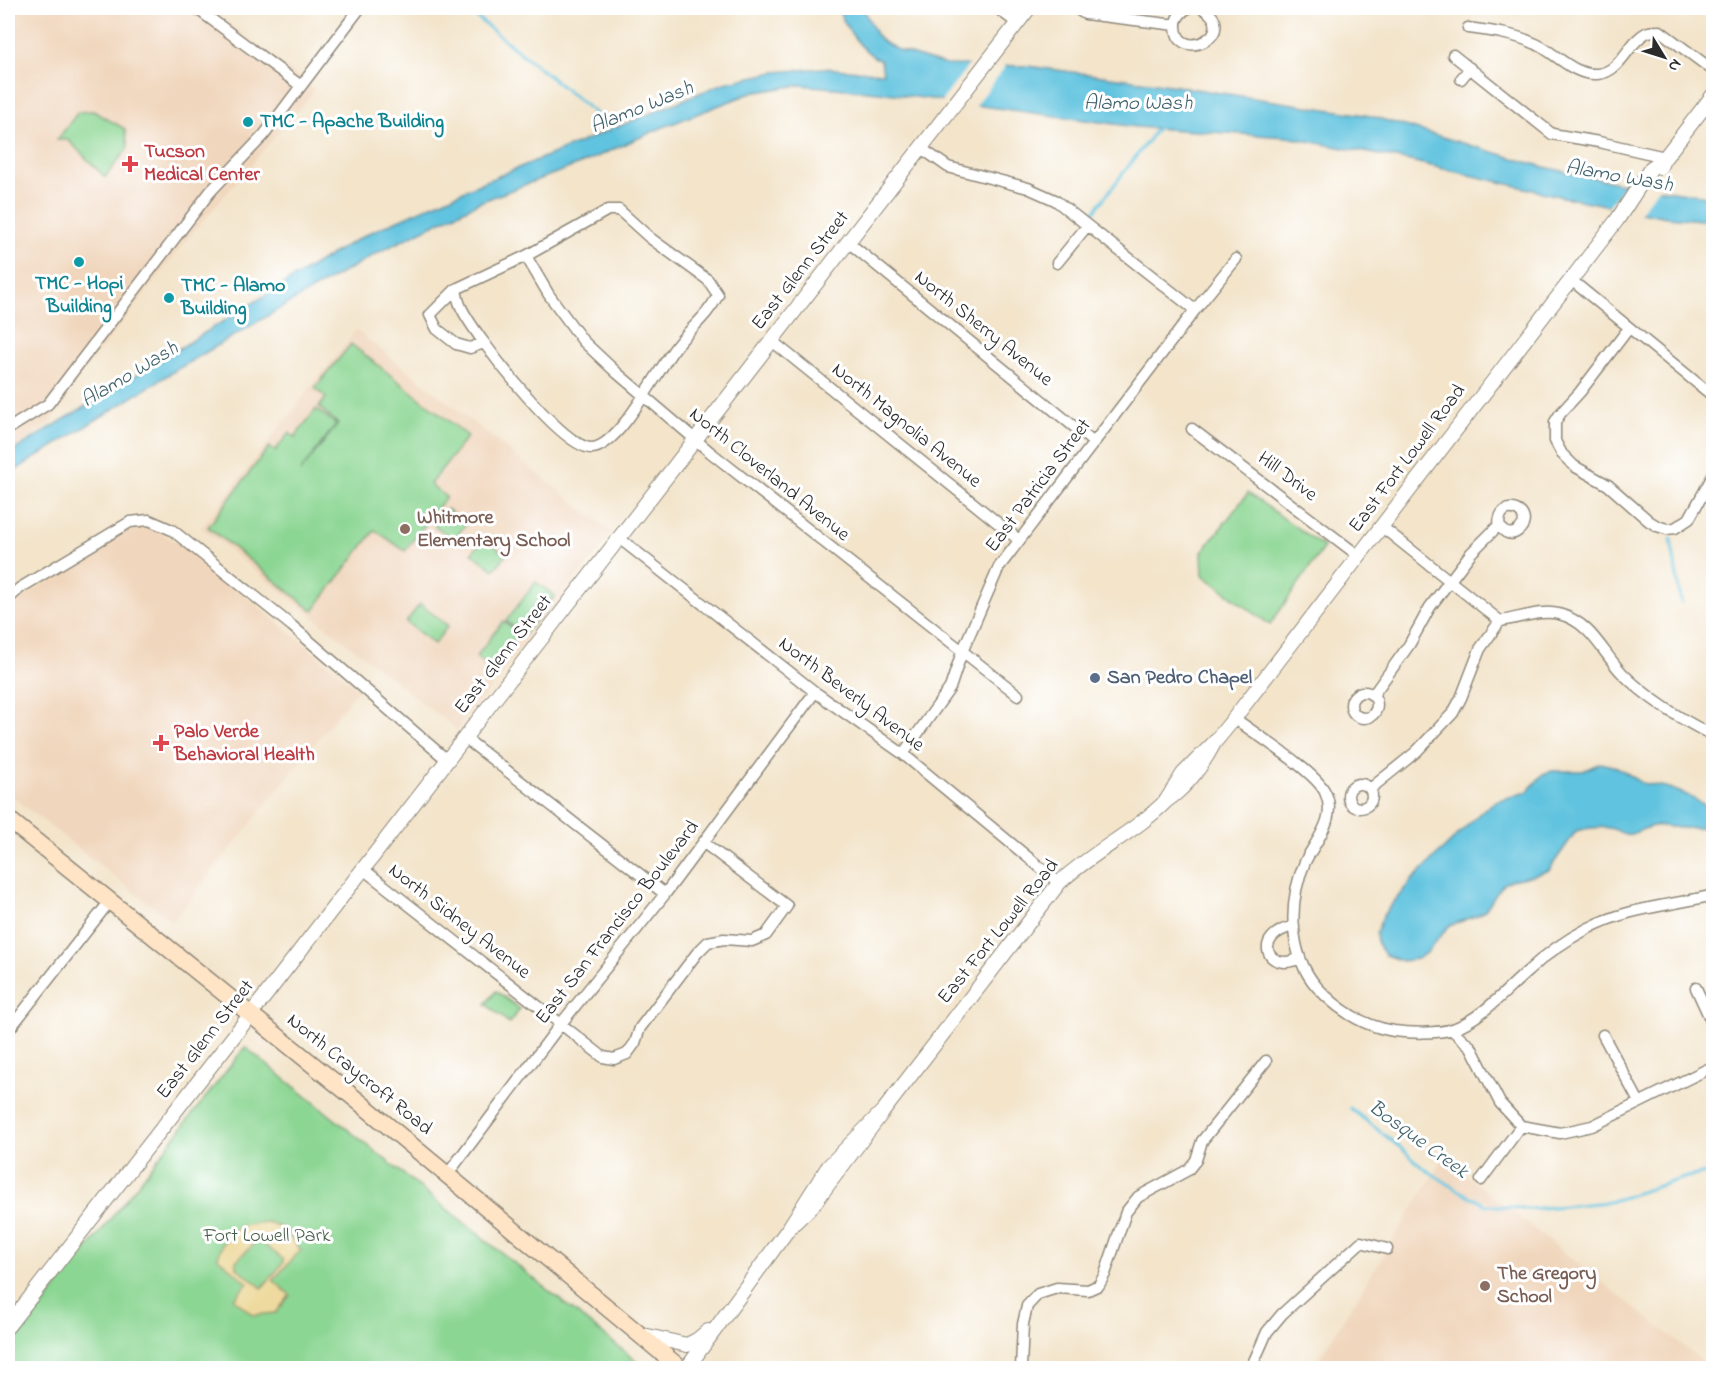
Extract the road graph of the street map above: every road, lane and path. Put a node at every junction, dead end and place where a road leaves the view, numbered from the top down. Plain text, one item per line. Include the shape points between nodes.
1 (196, 8) edge
2 (360, 8) edge
3 (997, 8) edge
4 (1029, 8) edge
5 (1075, 8) edge
6 (1188, 8) edge
7 (1202, 8) edge
8 (1017, 23) junction
9 (1176, 25) junction
10 (1468, 28) dead end
11 (1453, 55) dead end
12 (1470, 68) junction
13 (1713, 71) edge
14 (1461, 79) dead end
15 (301, 86) junction
16 (1713, 94) edge
17 (921, 148) junction
18 (1664, 158) junction
19 (1087, 226) junction
20 (848, 242) junction
21 (526, 255) junction
22 (1236, 259) dead end
23 (1057, 263) dead end
24 (1570, 279) junction
25 (456, 289) junction
26 (1195, 310) junction
27 (1629, 328) junction
28 (772, 341) junction
29 (484, 343) junction
30 (643, 396) junction
31 (1713, 397) edge
32 (8, 429) edge
33 (1192, 429) dead end
34 (695, 440) junction
35 (1094, 443) junction
36 (1713, 474) edge
37 (1499, 525) dead end
38 (1381, 526) junction
39 (619, 538) junction
40 (1018, 540) junction
41 (1359, 555) junction
42 (1451, 580) junction
43 (8, 599) edge
44 (1500, 621) junction
45 (962, 652) junction
46 (815, 692) junction
47 (1018, 695) dead end
48 (1373, 695) dead end
49 (1234, 718) junction
50 (1713, 736) edge
51 (465, 738) junction
52 (903, 754) junction
53 (447, 760) junction
54 (1370, 789) dead end
55 (8, 819) edge
56 (704, 843) junction
57 (363, 869) junction
58 (1059, 883) junction
59 (665, 894) junction
60 (1713, 896) edge
61 (110, 901) junction
62 (1294, 926) junction
63 (1300, 958) junction
64 (1695, 988) dead end
65 (251, 1014) junction
66 (560, 1025) junction
67 (1713, 1027) edge
68 (1451, 1029) junction
69 (8, 1031) edge
70 (1603, 1035) dead end
71 (1266, 1061) dead end
72 (1713, 1065) edge
73 (1639, 1102) junction
74 (1521, 1126) junction
75 (447, 1175) junction
76 (1481, 1180) dead end
77 (1388, 1249) dead end
78 (723, 1318) junction
79 (8, 1326) edge
80 (637, 1334) junction
81 (680, 1368) edge
82 (687, 1368) edge
83 (1021, 1368) edge
84 (1251, 1368) edge

1 - 15 street
2 - 15 street
3 - 8 street
4 - 8 street, East Glenn Street
5 - 9 street via 1085,14
6 - 9 street via 1180,13
7 - 9 street via 1210,12 1215,23 1207,41 1190,45 1182,40
8 - 17 street, East Glenn Street
10 - 13 street via 1536,44 1574,68 1597,74 1620,63 1647,32 1660,31
11 - 12 street
12 - 14 street
12 - 18 street via 1552,134
15 - 32 street via 264,135 210,192 48,404
16 - 18 street, East Fort Lowell Road
17 - 19 street via 948,167 1028,188 1055,200
17 - 20 street, East Glenn Street
18 - 24 street, East Fort Lowell Road via 1660,168 1633,193 1617,220
19 - 23 street
19 - 26 street
20 - 28 street, East Glenn Street
20 - 35 street, North Sherry Avenue
21 - 25 street
21 - 30 street, North Cloverland Avenue via 549,295 584,341
21 - 30 street via 608,210 619,210 708,280 717,295 711,309 673,349
22 - 26 street, East Patricia Street
24 - 27 street
24 - 38 street, East Fort Lowell Road
25 - 29 street via 460,306
25 - 29 street via 430,315 436,329 456,344 470,348
26 - 35 street, East Patricia Street
27 - 31 street
27 - 36 street via 1555,422 1554,432 1562,454 1574,466 1608,485 1649,521 1667,529 1689,519
28 - 34 street, East Glenn Street
28 - 40 street, North Magnolia Avenue
29 - 30 street via 507,374 581,446 594,448 609,441
30 - 34 street, North Cloverland Avenue
33 - 41 street, Hill Drive
34 - 39 street, East Glenn Street
34 - 45 street, North Cloverland Avenue
35 - 40 street, East Patricia Street
37 - 42 street
38 - 41 street, East Fort Lowell Road
38 - 42 street
39 - 46 street, North Beverly Avenue
39 - 51 street, East Glenn Street
40 - 45 street, East Patricia Street via 999,567
41 - 49 street, East Fort Lowell Road
42 - 44 street
42 - 48 street
43 - 53 street via 130,522 149,520 172,530 292,626
44 - 50 street via 1559,614 1580,624 1599,641 1621,672 1662,707
44 - 54 street via 1480,649 1454,713 1416,752
45 - 47 street, North Cloverland Avenue
45 - 52 street, East Patricia Street via 950,688
46 - 52 street, North Beverly Avenue
46 - 56 street, East San Francisco Boulevard
49 - 58 street, East Fort Lowell Road via 1183,774 1166,801
49 - 62 street via 1316,778 1326,793 1329,812 1325,830 1294,893
51 - 53 street, East Glenn Street
51 - 59 street
52 - 58 street, North Beverly Avenue
53 - 57 street, East Glenn Street
55 - 61 main road, North Craycroft Road
56 - 59 street, East San Francisco Boulevard
56 - 66 street, North Sidney Avenue via 787,906 766,935 752,941 708,942 640,1028 627,1054 614,1059 603,1057
57 - 65 street, East Glenn Street
57 - 66 street, North Sidney Avenue
58 - 78 street, East Fort Lowell Road
59 - 66 street, East San Francisco Boulevard
60 - 68 street via 1658,904 1586,929 1553,950 1477,1015
61 - 65 main road, North Craycroft Road
61 - 69 street
62 - 63 street
62 - 63 street via 1271,936 1268,945 1275,960
63 - 68 street via 1312,981 1351,1016 1378,1028 1409,1033
64 - 67 street
65 - 75 main road, North Craycroft Road
65 - 79 street, East Glenn Street
66 - 75 street, East San Francisco Boulevard
68 - 74 street via 1471,1047 1500,1103
70 - 73 street
71 - 83 street via 1202,1141 1188,1170 1138,1197 1126,1212 1099,1285 1088,1290 1057,1288 1038,1294 1028,1306
72 - 73 street
73 - 74 street via 1576,1131 1547,1132
74 - 76 street
75 - 80 main road, North Craycroft Road
77 - 84 street via 1361,1242 1266,1332
78 - 80 street via 687,1345
78 - 82 street, East Fort Lowell Road
80 - 81 main road, North Craycroft Road

